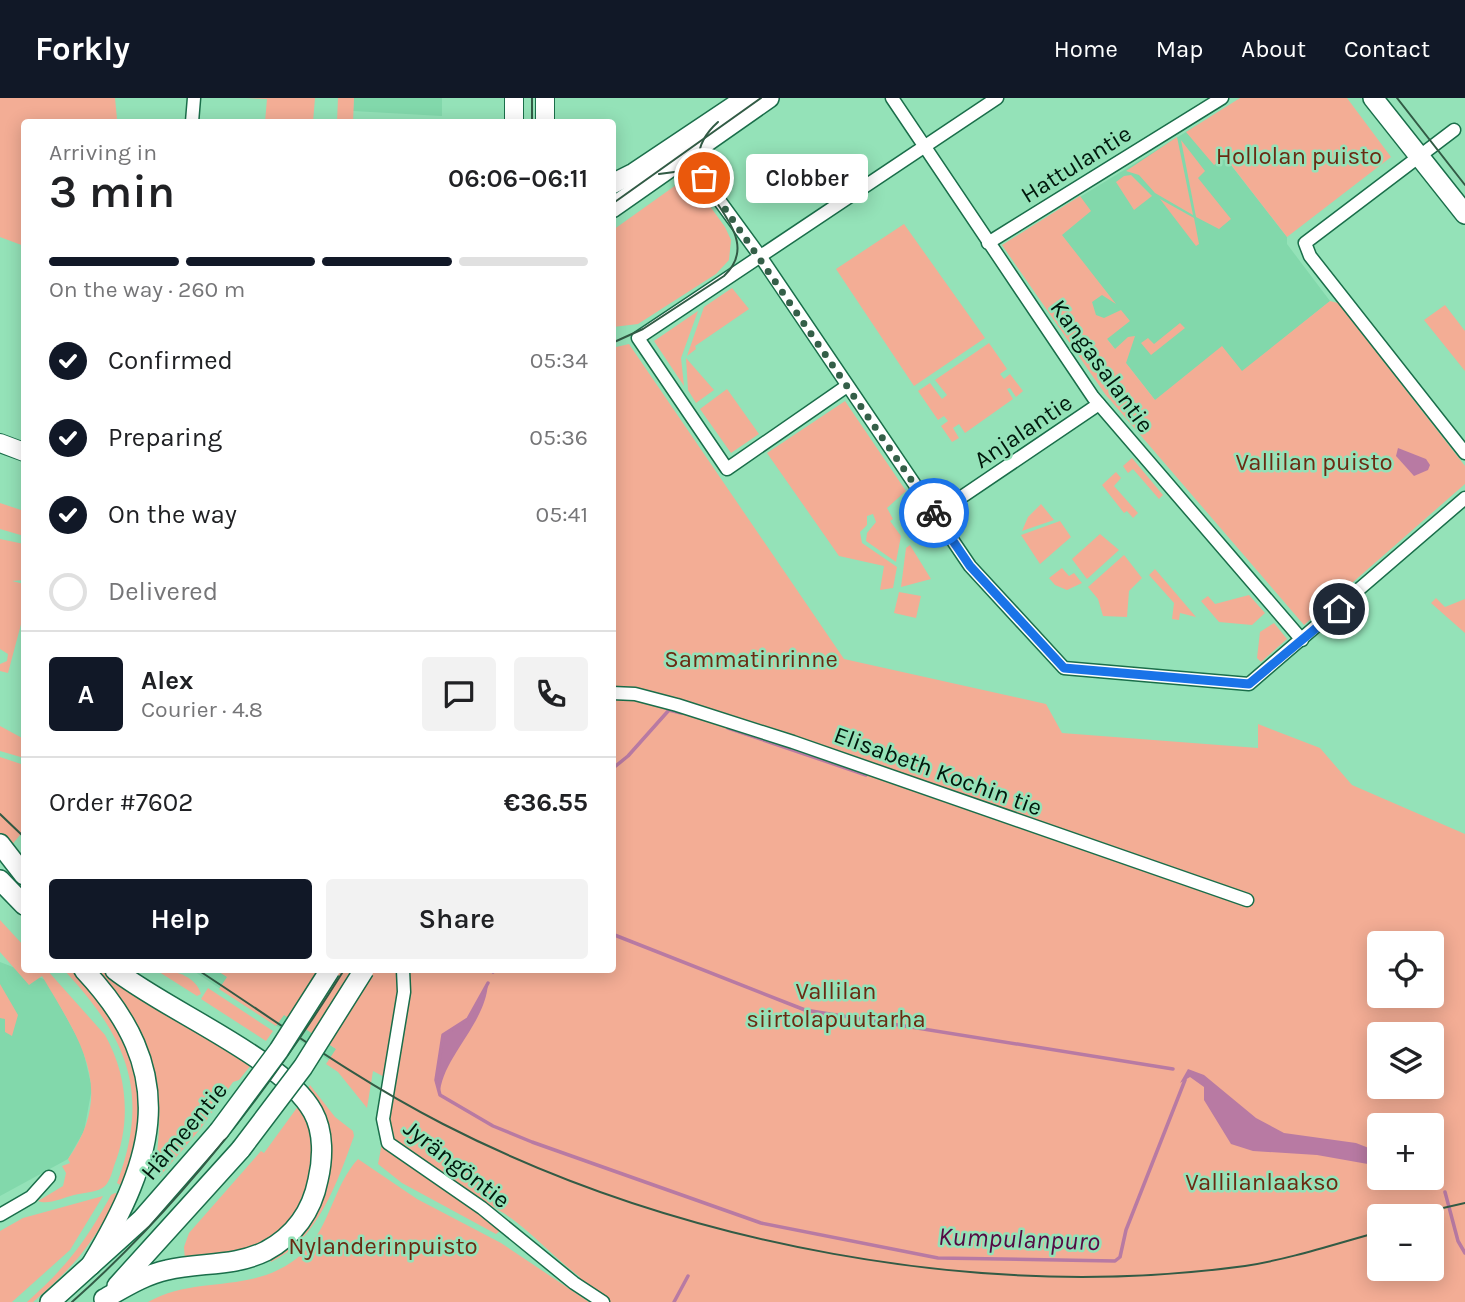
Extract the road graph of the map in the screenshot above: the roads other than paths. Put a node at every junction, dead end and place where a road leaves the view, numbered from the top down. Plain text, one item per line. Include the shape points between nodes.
1 (194, 98) edge
2 (514, 98) edge
3 (545, 98) edge
4 (746, 98) edge
5 (769, 98) edge
6 (892, 98) edge
7 (997, 98) edge
8 (1222, 98) edge
9 (1373, 98) edge
10 (192, 119) edge
11 (514, 119) edge
12 (545, 119) edge
13 (1454, 130) dead end
14 (923, 144) junction
15 (683, 150) junction
16 (1419, 155) junction
17 (616, 182) edge
18 (616, 205) edge
19 (1465, 214) edge
20 (988, 243) junction
21 (760, 256) junction
22 (847, 386) junction
23 (1099, 404) junction
24 (0, 443) edge
25 (21, 451) edge
26 (1465, 453) edge
27 (1465, 499) edge
28 (935, 516) junction
29 (1302, 640) junction
30 (616, 693) edge
31 (0, 845) edge
32 (21, 871) edge
33 (0, 880) edge
34 (1247, 900) dead end
35 (21, 902) edge
36 (86, 973) edge
37 (120, 973) edge
38 (328, 973) edge
39 (362, 973) edge
40 (404, 973) edge
41 (50, 1177) dead end
42 (0, 1215) edge
43 (91, 1265) junction
44 (103, 1301) edge
45 (50, 1302) edge
46 (603, 1302) edge

1 - 10 street
2 - 11 main road
3 - 12 main road
4 - 15 main road
5 - 15 main road
6 - 14 street, Kangasalantie
7 - 14 street
8 - 20 street, Hattulantie
9 - 16 main road
13 - 16 street
14 - 20 street, Kangasalantie
14 - 21 street
15 - 17 main road
15 - 18 main road
15 - 21 street
16 - 19 main road
16 - 26 street via 1305,243 1310,256
20 - 23 street, Kangasalantie
21 - 22 street
21 - 22 street via 638,338 727,469
22 - 28 street
23 - 28 street, Anjalantie
23 - 29 street, Kangasalantie
24 - 25 main road
27 - 29 street
28 - 29 street via 970,566 1064,668 1249,684
30 - 34 street, Elisabeth Kochin tie via 677,705 806,746
31 - 32 main road
33 - 35 main road
36 - 43 main road via 128,1026 149,1103 147,1142 131,1194
37 - 44 main road via 294,1087 314,1113 321,1154 311,1205 295,1229 274,1245 247,1259 165,1270
38 - 43 main road, Hämeentie, bridge via 219,1131 142,1219
39 - 44 main road, bridge via 303,1067 241,1149
40 - 46 street, Jyrängöntie via 383,1119 388,1143
41 - 42 street via 31,1197
43 - 45 main road, Hämeentie

